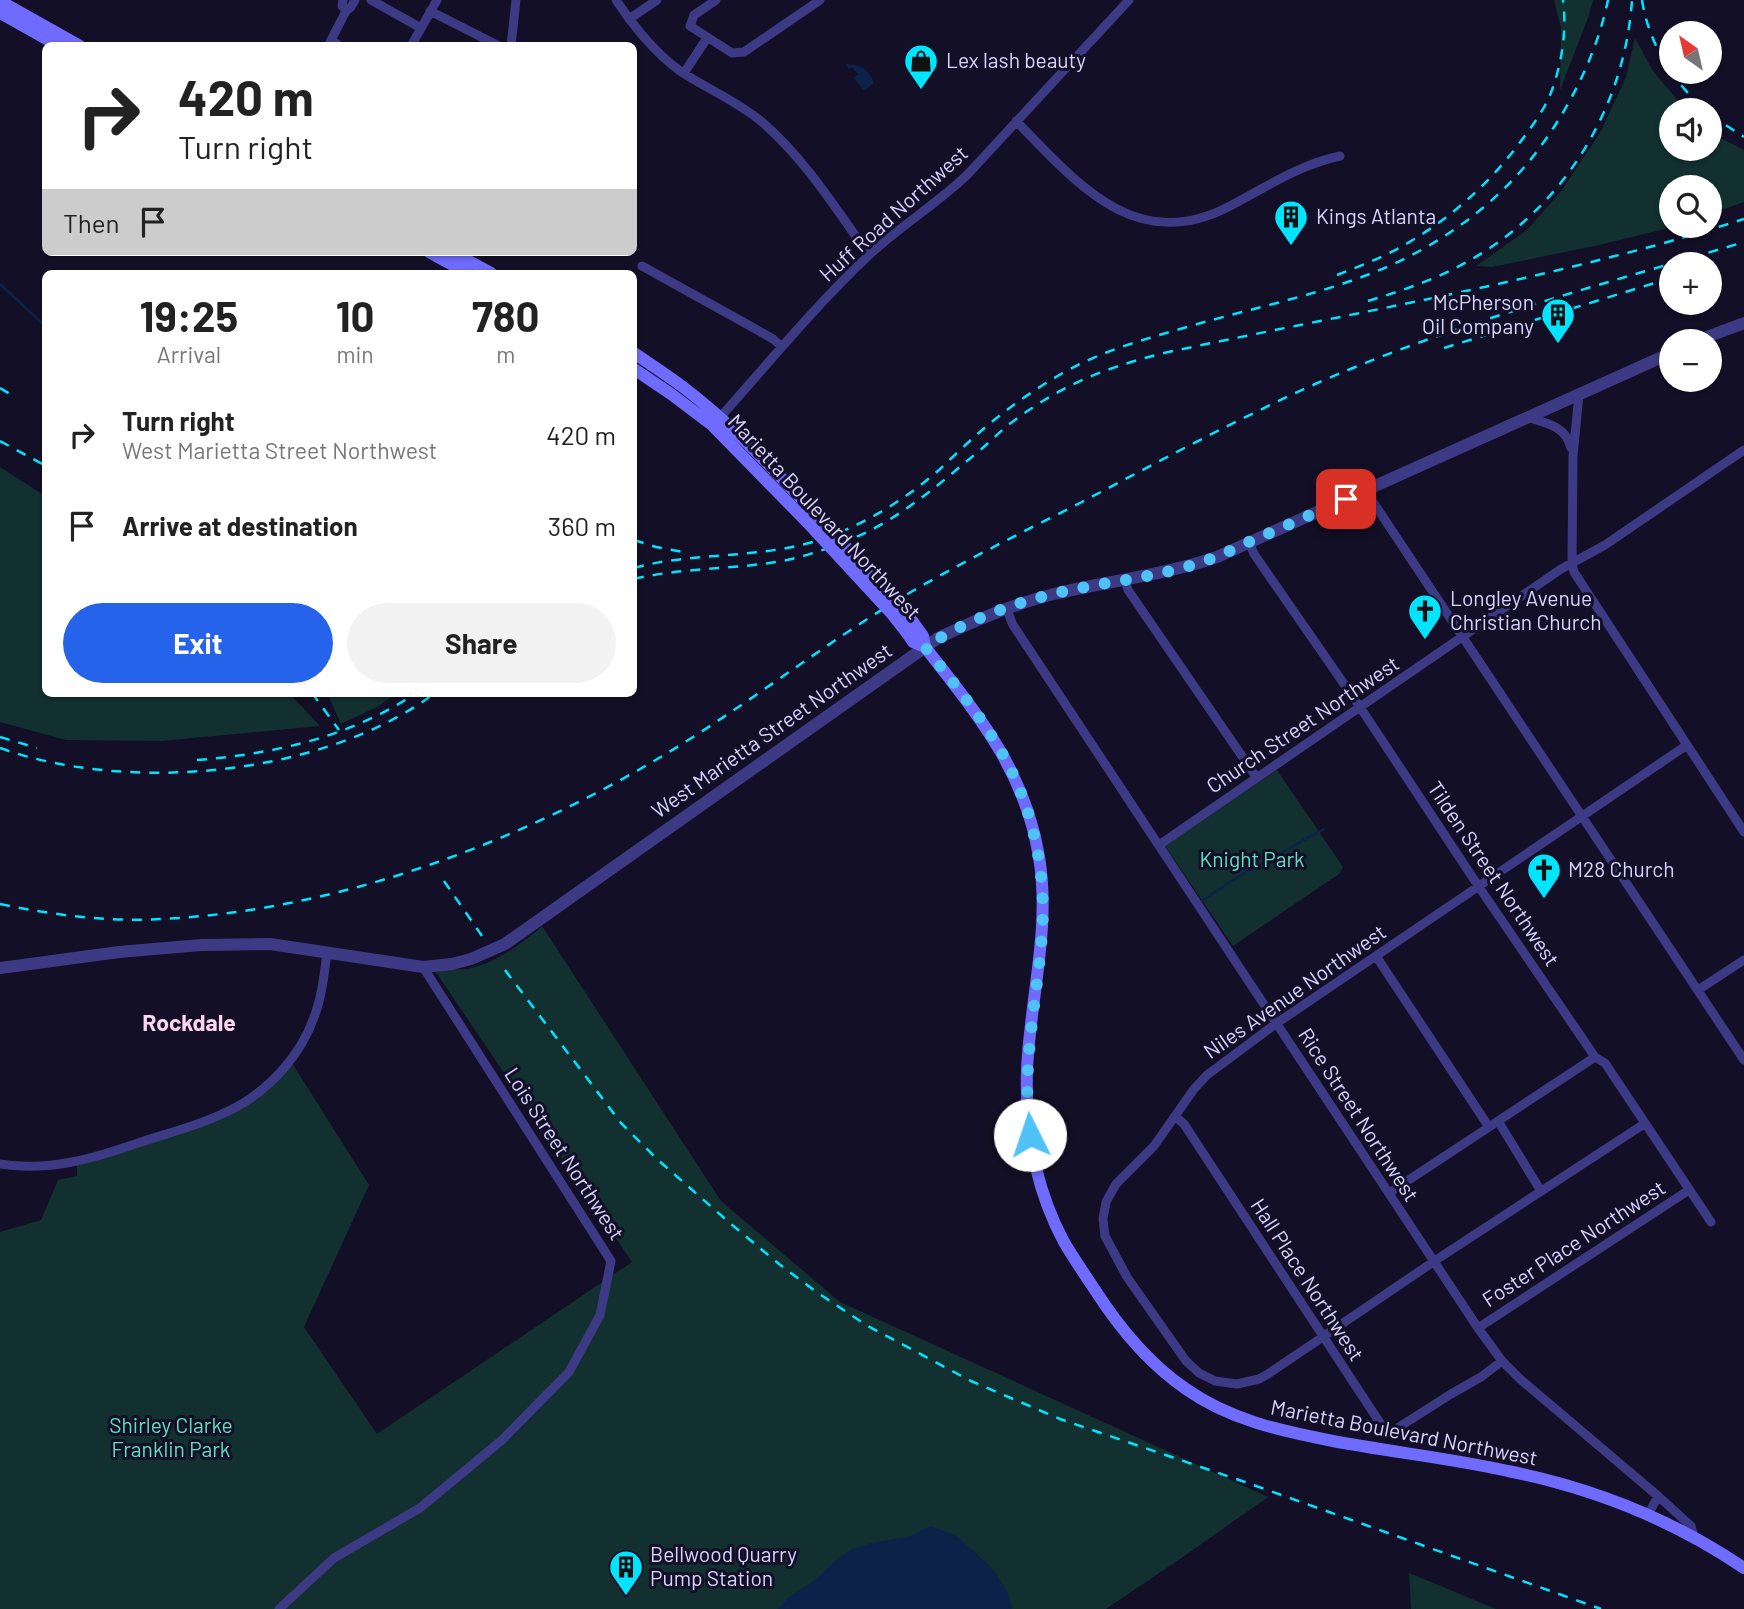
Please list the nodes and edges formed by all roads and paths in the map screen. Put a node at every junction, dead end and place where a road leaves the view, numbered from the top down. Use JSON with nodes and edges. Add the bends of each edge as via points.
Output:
{"nodes":[{"id":1,"x":331,"y":0,"type":"edge"},
{"id":2,"x":355,"y":0,"type":"edge"},
{"id":3,"x":371,"y":0,"type":"edge"},
{"id":4,"x":437,"y":0,"type":"edge"},
{"id":5,"x":516,"y":0,"type":"edge"},
{"id":6,"x":616,"y":0,"type":"edge"},
{"id":7,"x":657,"y":0,"type":"edge"},
{"id":8,"x":716,"y":0,"type":"edge"},
{"id":9,"x":820,"y":0,"type":"edge"},
{"id":10,"x":1129,"y":0,"type":"edge"},
{"id":11,"x":0,"y":1,"type":"edge"},
{"id":12,"x":344,"y":6,"type":"edge"},
{"id":13,"x":430,"y":11,"type":"junction"},
{"id":14,"x":0,"y":13,"type":"edge"},
{"id":15,"x":629,"y":19,"type":"junction"},
{"id":16,"x":421,"y":28,"type":"junction"},
{"id":17,"x":706,"y":38,"type":"junction"},
{"id":18,"x":52,"y":42,"type":"edge"},
{"id":19,"x":73,"y":42,"type":"edge"},
{"id":20,"x":329,"y":42,"type":"edge"},
{"id":21,"x":413,"y":42,"type":"edge"},
{"id":22,"x":491,"y":42,"type":"edge"},
{"id":23,"x":511,"y":42,"type":"edge"},
{"id":24,"x":684,"y":73,"type":"junction"},
{"id":25,"x":1016,"y":121,"type":"junction"},
{"id":26,"x":1340,"y":156,"type":"dead end"},
{"id":27,"x":869,"y":255,"type":"junction"},
{"id":28,"x":437,"y":256,"type":"edge"},
{"id":29,"x":459,"y":256,"type":"edge"},
{"id":30,"x":642,"y":266,"type":"dead end"},
{"id":31,"x":462,"y":270,"type":"edge"},
{"id":32,"x":485,"y":270,"type":"edge"},
{"id":33,"x":1744,"y":323,"type":"edge"},
{"id":34,"x":1722,"y":331,"type":"edge"},
{"id":35,"x":782,"y":347,"type":"junction"},
{"id":36,"x":637,"y":355,"type":"edge"},
{"id":37,"x":1659,"y":358,"type":"edge"},
{"id":38,"x":637,"y":371,"type":"edge"},
{"id":39,"x":1579,"y":394,"type":"junction"},
{"id":40,"x":1527,"y":417,"type":"junction"},
{"id":41,"x":715,"y":422,"type":"junction"},
{"id":42,"x":1744,"y":450,"type":"edge"},
{"id":43,"x":1573,"y":456,"type":"junction"},
{"id":44,"x":1365,"y":490,"type":"junction"},
{"id":45,"x":1249,"y":542,"type":"junction"},
{"id":46,"x":1572,"y":564,"type":"junction"},
{"id":47,"x":1125,"y":580,"type":"junction"},
{"id":48,"x":1006,"y":608,"type":"junction"},
{"id":49,"x":1463,"y":636,"type":"junction"},
{"id":50,"x":925,"y":647,"type":"junction"},
{"id":51,"x":1360,"y":707,"type":"junction"},
{"id":52,"x":1687,"y":745,"type":"junction"},
{"id":53,"x":1257,"y":778,"type":"junction"},
{"id":54,"x":1583,"y":816,"type":"junction"},
{"id":55,"x":1744,"y":832,"type":"edge"},
{"id":56,"x":1159,"y":845,"type":"junction"},
{"id":57,"x":1479,"y":887,"type":"junction"},
{"id":58,"x":327,"y":952,"type":"junction"},
{"id":59,"x":1376,"y":956,"type":"junction"},
{"id":60,"x":1744,"y":960,"type":"edge"},
{"id":61,"x":424,"y":967,"type":"junction"},
{"id":62,"x":0,"y":968,"type":"edge"},
{"id":63,"x":1698,"y":990,"type":"junction"},
{"id":64,"x":1277,"y":1023,"type":"junction"},
{"id":65,"x":1595,"y":1057,"type":"junction"},
{"id":66,"x":1744,"y":1060,"type":"edge"},
{"id":67,"x":1175,"y":1117,"type":"junction"},
{"id":68,"x":1498,"y":1121,"type":"junction"},
{"id":69,"x":1644,"y":1124,"type":"junction"},
{"id":70,"x":1489,"y":1127,"type":"junction"},
{"id":71,"x":0,"y":1164,"type":"edge"},
{"id":72,"x":1689,"y":1190,"type":"junction"},
{"id":73,"x":1541,"y":1191,"type":"junction"},
{"id":74,"x":1389,"y":1193,"type":"junction"},
{"id":75,"x":1711,"y":1222,"type":"dead end"},
{"id":76,"x":1434,"y":1261,"type":"junction"},
{"id":77,"x":1478,"y":1328,"type":"junction"},
{"id":78,"x":1323,"y":1337,"type":"junction"},
{"id":79,"x":1502,"y":1362,"type":"junction"},
{"id":80,"x":1658,"y":1496,"type":"junction"},
{"id":81,"x":1648,"y":1515,"type":"junction"},
{"id":82,"x":1694,"y":1537,"type":"junction"},
{"id":83,"x":1744,"y":1568,"type":"edge"},
{"id":84,"x":279,"y":1609,"type":"edge"}],
"edges":[{"from":1,"to":12,"type":"street"},
{"from":2,"to":12,"type":"street","via":[[351,7]]},
{"from":3,"to":16,"type":"street"},
{"from":4,"to":13,"type":"street"},
{"from":5,"to":23,"type":"street"},
{"from":6,"to":15,"type":"street"},
{"from":7,"to":15,"type":"street"},
{"from":8,"to":17,"type":"street","via":[[694,15],[690,26]]},
{"from":9,"to":17,"type":"street","via":[[744,52],[732,53]]},
{"from":10,"to":25,"type":"street","name":"Huff Road Northwest"},
{"from":11,"to":19,"type":"main road"},
{"from":12,"to":20,"type":"street"},
{"from":13,"to":16,"type":"street"},
{"from":13,"to":22,"type":"street"},
{"from":14,"to":18,"type":"main road"},
{"from":15,"to":24,"type":"street"},
{"from":16,"to":21,"type":"street"},
{"from":17,"to":24,"type":"street"},
{"from":24,"to":27,"type":"street","via":[[739,105],[776,134]]},
{"from":25,"to":26,"type":"street","via":[[1099,200],[1127,214],[1161,222],[1210,215],[1303,167]]},
{"from":25,"to":27,"type":"street","name":"Huff Road Northwest","via":[[957,185]]},
{"from":27,"to":35,"type":"street","name":"Huff Road Northwest"},
{"from":28,"to":31,"type":"main road"},
{"from":29,"to":32,"type":"main road"},
{"from":30,"to":35,"type":"street"},
{"from":33,"to":34,"type":"street"},
{"from":35,"to":41,"type":"street","name":"Huff Road Northwest"},
{"from":36,"to":41,"type":"main road","via":[[684,388]]},
{"from":37,"to":39,"type":"street","name":"West Marietta Street Northwest"},
{"from":38,"to":41,"type":"main road","name":"Marietta Boulevard Northwest"},
{"from":39,"to":40,"type":"street","name":"West Marietta Street Northwest"},
{"from":39,"to":43,"type":"street"},
{"from":40,"to":43,"type":"street","via":[[1563,432]]},
{"from":40,"to":44,"type":"street","name":"West Marietta Street Northwest"},
{"from":41,"to":50,"type":"main road","name":"Marietta Boulevard Northwest","bridge":true,"via":[[756,452],[811,518],[905,611],[914,642]]},
{"from":42,"to":46,"type":"street","name":"Church Street Northwest"},
{"from":43,"to":46,"type":"street"},
{"from":44,"to":45,"type":"street","name":"West Marietta Street Northwest"},
{"from":44,"to":49,"type":"street"},
{"from":45,"to":47,"type":"street","name":"West Marietta Street Northwest","via":[[1191,566]]},
{"from":45,"to":51,"type":"street","name":"Tilden Street Northwest"},
{"from":46,"to":49,"type":"street","name":"Church Street Northwest"},
{"from":46,"to":52,"type":"street","via":[[1582,587]]},
{"from":47,"to":48,"type":"street","name":"West Marietta Street Northwest"},
{"from":47,"to":53,"type":"street"},
{"from":48,"to":50,"type":"street","name":"West Marietta Street Northwest"},
{"from":48,"to":56,"type":"street","name":"Rice Street Northwest"},
{"from":49,"to":51,"type":"street","name":"Church Street Northwest"},
{"from":49,"to":54,"type":"street"},
{"from":50,"to":61,"type":"street","name":"West Marietta Street Northwest","via":[[505,944],[471,959]]},
{"from":50,"to":81,"type":"main road","name":"Marietta Boulevard Northwest","via":[[1003,753],[1029,812],[1040,859],[1043,907],[1027,1069],[1032,1151],[1047,1204],[1065,1243],[1128,1337],[1188,1391],[1261,1426],[1520,1473],[1591,1492]]},
{"from":51,"to":53,"type":"street","name":"Church Street Northwest"},
{"from":51,"to":57,"type":"street","name":"Tilden Street Northwest"},
{"from":52,"to":54,"type":"street","name":"Niles Avenue Northwest"},
{"from":52,"to":55,"type":"street"},
{"from":53,"to":56,"type":"street","name":"Church Street Northwest"},
{"from":54,"to":57,"type":"street","name":"Niles Avenue Northwest"},
{"from":54,"to":63,"type":"street"},
{"from":56,"to":64,"type":"street","name":"Rice Street Northwest"},
{"from":57,"to":59,"type":"street","name":"Niles Avenue Northwest"},
{"from":57,"to":65,"type":"street","name":"Tilden Street Northwest"},
{"from":58,"to":61,"type":"street","name":"West Marietta Street Northwest"},
{"from":58,"to":62,"type":"street","name":"West Marietta Street Northwest","via":[[270,944],[201,945]]},
{"from":58,"to":71,"type":"street","via":[[310,1029],[283,1070],[245,1102],[222,1115],[96,1157],[46,1166]]},
{"from":59,"to":64,"type":"street","name":"Niles Avenue Northwest"},
{"from":59,"to":70,"type":"street"},
{"from":60,"to":63,"type":"street"},
{"from":61,"to":84,"type":"street","name":"Lois Street Northwest","via":[[611,1261],[600,1315],[569,1372],[502,1440],[420,1508],[334,1558]]},
{"from":63,"to":66,"type":"street"},
{"from":64,"to":67,"type":"street","name":"Niles Avenue Northwest","via":[[1207,1075]]},
{"from":64,"to":74,"type":"street","name":"Rice Street Northwest"},
{"from":65,"to":68,"type":"street"},
{"from":65,"to":69,"type":"street","name":"Tilden Street Northwest","via":[[1605,1063]]},
{"from":67,"to":78,"type":"street","name":"Hall Place Northwest","via":[[1184,1124]]},
{"from":67,"to":78,"type":"street","name":"Niles Avenue Northwest","via":[[1116,1184],[1106,1202],[1105,1236],[1127,1277],[1186,1361],[1215,1381],[1237,1384],[1259,1379]]},
{"from":68,"to":70,"type":"street"},
{"from":68,"to":73,"type":"street"},
{"from":69,"to":72,"type":"street","name":"Tilden Street Northwest"},
{"from":69,"to":73,"type":"street","name":"Niles Avenue Northwest"},
{"from":70,"to":74,"type":"street"},
{"from":72,"to":75,"type":"street","name":"Tilden Street Northwest"},
{"from":72,"to":77,"type":"street","name":"Foster Place Northwest"},
{"from":73,"to":76,"type":"street","name":"Niles Avenue Northwest"},
{"from":74,"to":76,"type":"street","name":"Rice Street Northwest"},
{"from":76,"to":77,"type":"street","name":"Rice Street Northwest"},
{"from":76,"to":78,"type":"street","name":"Niles Avenue Northwest"},
{"from":77,"to":79,"type":"street","name":"Rice Street Northwest"},
{"from":78,"to":79,"type":"street","name":"Hall Place Northwest","via":[[1389,1430]]},
{"from":79,"to":80,"type":"street","name":"Rice Street Northwest"},
{"from":80,"to":81,"type":"street"},
{"from":80,"to":82,"type":"street","name":"Rice Street Northwest","via":[[1691,1526]]},
{"from":81,"to":82,"type":"main road","name":"Marietta Boulevard Northwest"},
{"from":82,"to":83,"type":"main road","name":"Marietta Boulevard Northwest"}]}
